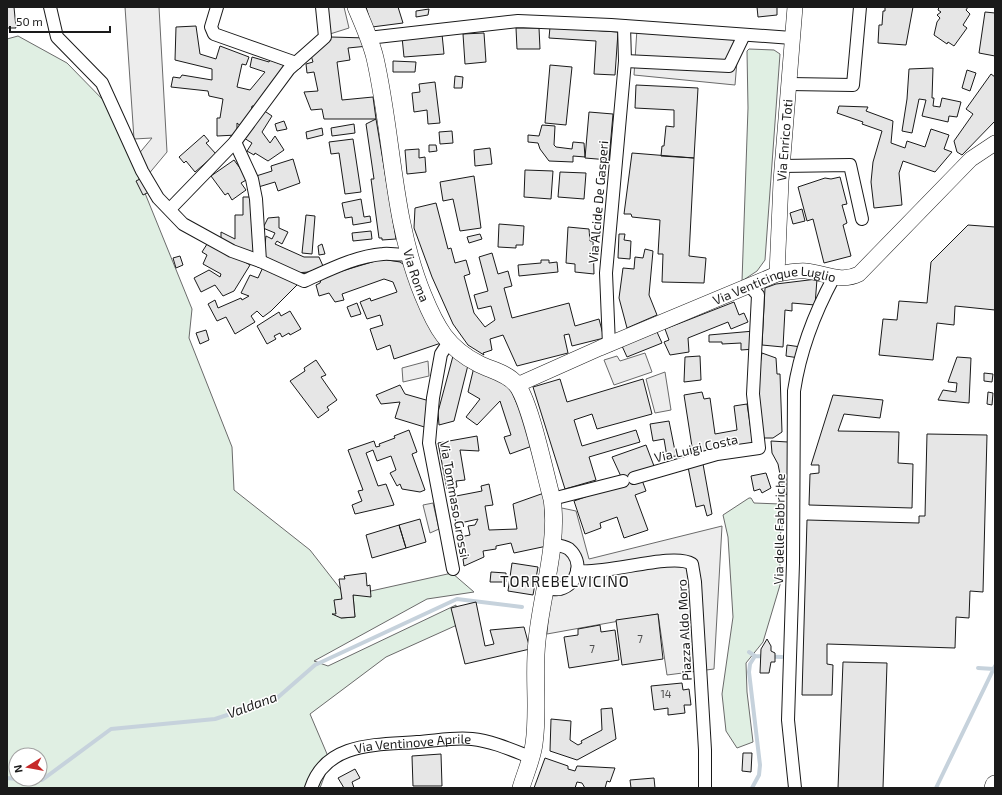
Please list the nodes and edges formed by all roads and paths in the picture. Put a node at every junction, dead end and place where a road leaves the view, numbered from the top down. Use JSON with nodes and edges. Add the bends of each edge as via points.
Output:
{"nodes":[{"id":1,"x":50,"y":7,"type":"edge"},
{"id":2,"x":217,"y":7,"type":"edge"},
{"id":3,"x":322,"y":7,"type":"edge"},
{"id":4,"x":356,"y":7,"type":"edge"},
{"id":5,"x":795,"y":7,"type":"edge"},
{"id":6,"x":860,"y":7,"type":"edge"},
{"id":7,"x":624,"y":26,"type":"junction"},
{"id":8,"x":744,"y":35,"type":"junction"},
{"id":9,"x":368,"y":38,"type":"junction"},
{"id":10,"x":792,"y":38,"type":"junction"},
{"id":11,"x":625,"y":61,"type":"junction"},
{"id":12,"x":292,"y":66,"type":"junction"},
{"id":13,"x":790,"y":84,"type":"junction"},
{"id":14,"x":235,"y":142,"type":"junction"},
{"id":15,"x":995,"y":143,"type":"edge"},
{"id":16,"x":782,"y":166,"type":"junction"},
{"id":17,"x":170,"y":209,"type":"junction"},
{"id":18,"x":862,"y":219,"type":"dead end"},
{"id":19,"x":408,"y":254,"type":"junction"},
{"id":20,"x":260,"y":261,"type":"junction"},
{"id":21,"x":777,"y":274,"type":"junction"},
{"id":22,"x":834,"y":277,"type":"junction"},
{"id":23,"x":749,"y":286,"type":"junction"},
{"id":24,"x":449,"y":342,"type":"junction"},
{"id":25,"x":609,"y":345,"type":"junction"},
{"id":26,"x":518,"y":385,"type":"junction"},
{"id":27,"x":552,"y":499,"type":"junction"},
{"id":28,"x":551,"y":544,"type":"junction"},
{"id":29,"x":453,"y":569,"type":"dead end"},
{"id":30,"x":577,"y":571,"type":"junction"},
{"id":31,"x":544,"y":588,"type":"junction"},
{"id":32,"x":530,"y":757,"type":"junction"},
{"id":33,"x":995,"y":785,"type":"edge"},
{"id":34,"x":310,"y":788,"type":"edge"},
{"id":35,"x":521,"y":788,"type":"edge"},
{"id":36,"x":705,"y":788,"type":"edge"},
{"id":37,"x":795,"y":788,"type":"edge"},
{"id":38,"x":994,"y":788,"type":"edge"}],
"edges":[{"from":1,"to":17,"type":"street","via":[[57,37],[102,83],[142,170],[158,198]]},
{"from":2,"to":12,"type":"street","via":[[211,27],[214,34]]},
{"from":3,"to":12,"type":"street","via":[[325,37]]},
{"from":4,"to":9,"type":"main road","name":"Via Roma"},
{"from":5,"to":10,"type":"street","name":"Via Enrico Toti"},
{"from":6,"to":13,"type":"street","via":[[853,85]]},
{"from":7,"to":8,"type":"street"},
{"from":7,"to":9,"type":"street","via":[[518,22]]},
{"from":7,"to":11,"type":"street","name":"Via Alcide De Gasperi"},
{"from":8,"to":10,"type":"street"},
{"from":8,"to":11,"type":"street","via":[[729,66]]},
{"from":9,"to":19,"type":"main road","name":"Via Roma","via":[[375,58],[386,117],[403,236]]},
{"from":10,"to":13,"type":"street","name":"Via Enrico Toti"},
{"from":11,"to":25,"type":"street","name":"Via Alcide De Gasperi","via":[[606,273]]},
{"from":12,"to":14,"type":"street"},
{"from":13,"to":16,"type":"street","name":"Via Enrico Toti"},
{"from":14,"to":17,"type":"street"},
{"from":14,"to":20,"type":"street","via":[[252,179],[256,199]]},
{"from":15,"to":22,"type":"street","name":"Via Venticinque Luglio","via":[[971,159],[859,274],[846,278]]},
{"from":16,"to":18,"type":"street","via":[[850,165]]},
{"from":16,"to":21,"type":"street","name":"Via Enrico Toti"},
{"from":17,"to":20,"type":"street","via":[[183,224],[232,251]]},
{"from":19,"to":20,"type":"street","via":[[384,254],[345,263],[304,281]]},
{"from":19,"to":24,"type":"main road","name":"Via Roma","via":[[436,326]]},
{"from":21,"to":22,"type":"street","name":"Via Venticinque Luglio","via":[[805,271]]},
{"from":21,"to":23,"type":"street","name":"Via Venticinque Luglio"},
{"from":22,"to":37,"type":"street","name":"Via delle Fabbriche","via":[[822,300],[798,365],[794,390],[793,563],[788,720]]},
{"from":23,"to":25,"type":"street","name":"Via Venticinque Luglio"},
{"from":23,"to":27,"type":"street","name":"Via Luigi Costa","via":[[758,295],[753,394],[759,448],[717,454]]},
{"from":24,"to":26,"type":"main road","name":"Via Roma","via":[[463,354],[510,377]]},
{"from":24,"to":29,"type":"street","name":"Via Tommaso Grossi","via":[[441,354],[433,398],[429,443]]},
{"from":25,"to":26,"type":"street","name":"Via Venticinque Luglio"},
{"from":26,"to":27,"type":"main road","via":[[527,406]]},
{"from":27,"to":28,"type":"main road","via":[[554,522]]},
{"from":28,"to":30,"type":"street","via":[[569,549],[576,558]]},
{"from":28,"to":31,"type":"main road"},
{"from":30,"to":31,"type":"street","via":[[568,586],[559,590]]},
{"from":30,"to":36,"type":"street","name":"Piazza Aldo Moro","via":[[597,572],[678,559],[692,564]]},
{"from":31,"to":32,"type":"main road","via":[[537,641],[536,728]]},
{"from":32,"to":34,"type":"street","name":"Via Ventinove Aprile","via":[[471,739],[364,746],[328,762],[316,773]]},
{"from":32,"to":35,"type":"main road"},
{"from":33,"to":38,"type":"main road"}]}
